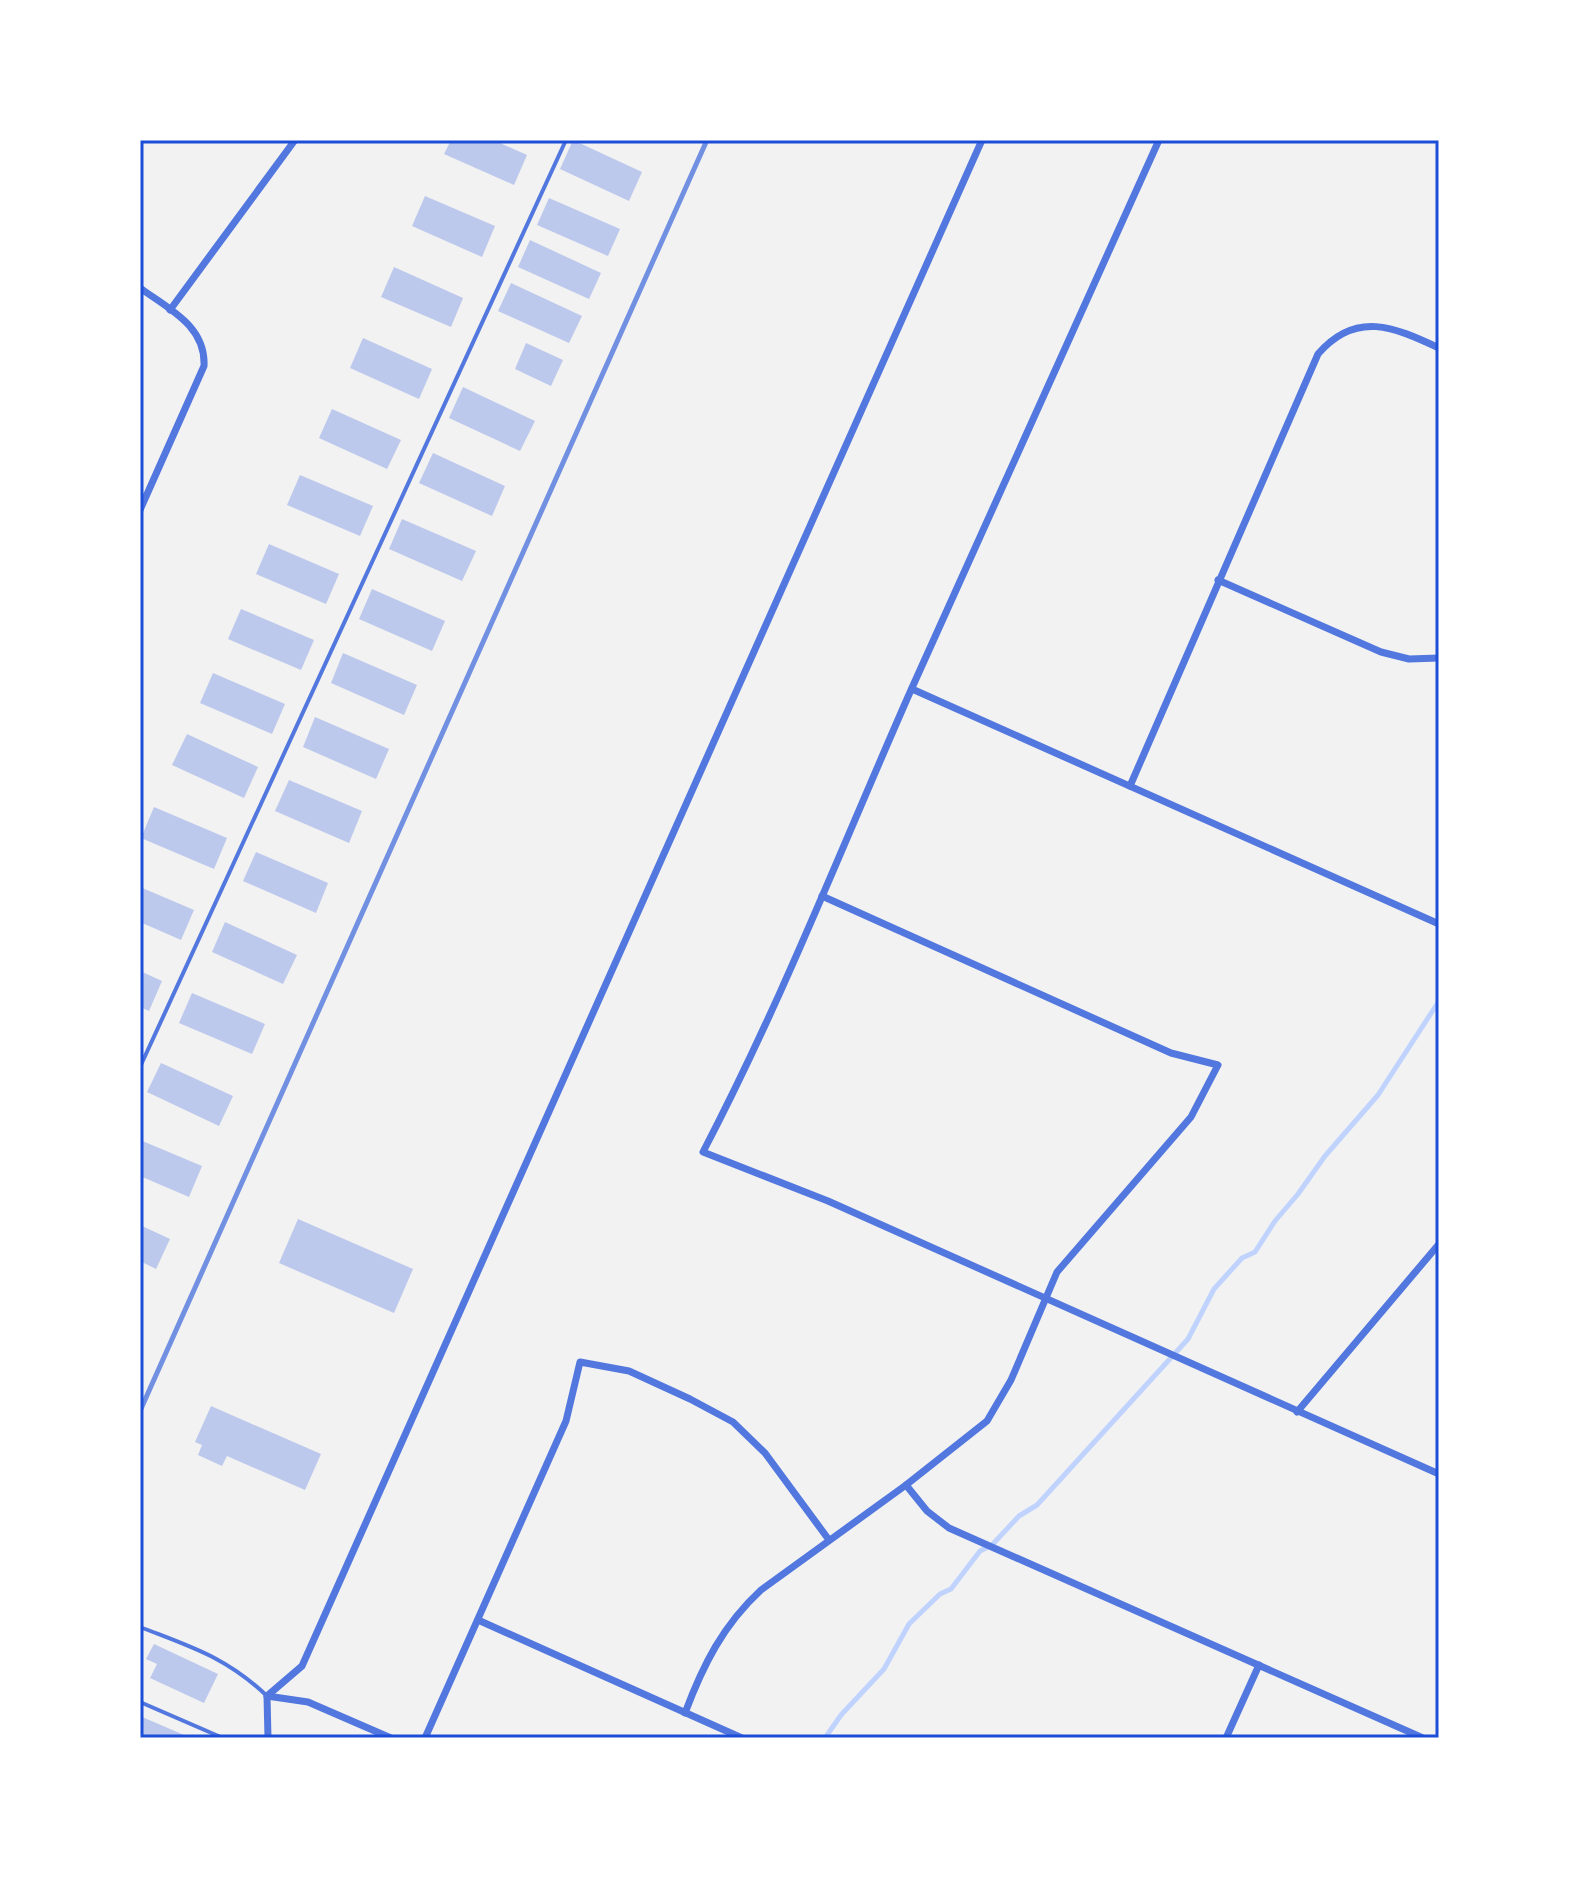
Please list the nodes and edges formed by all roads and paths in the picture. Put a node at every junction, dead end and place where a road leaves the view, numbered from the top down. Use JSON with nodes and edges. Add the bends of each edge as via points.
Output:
{"nodes":[{"id":1,"x":295,"y":140,"type":"edge"},
{"id":2,"x":566,"y":140,"type":"edge"},
{"id":3,"x":982,"y":140,"type":"edge"},
{"id":4,"x":1159,"y":140,"type":"edge"},
{"id":5,"x":140,"y":288,"type":"edge"},
{"id":6,"x":170,"y":310,"type":"junction"},
{"id":7,"x":1439,"y":348,"type":"edge"},
{"id":8,"x":140,"y":510,"type":"edge"},
{"id":9,"x":1218,"y":580,"type":"junction"},
{"id":10,"x":1439,"y":658,"type":"edge"},
{"id":11,"x":912,"y":689,"type":"junction"},
{"id":12,"x":1130,"y":786,"type":"junction"},
{"id":13,"x":822,"y":896,"type":"junction"},
{"id":14,"x":1439,"y":924,"type":"edge"},
{"id":15,"x":140,"y":1067,"type":"edge"},
{"id":16,"x":1439,"y":1244,"type":"edge"},
{"id":17,"x":1044,"y":1300,"type":"junction"},
{"id":18,"x":1297,"y":1412,"type":"junction"},
{"id":19,"x":1439,"y":1474,"type":"edge"},
{"id":20,"x":906,"y":1485,"type":"junction"},
{"id":21,"x":829,"y":1540,"type":"junction"},
{"id":22,"x":478,"y":1620,"type":"junction"},
{"id":23,"x":140,"y":1627,"type":"edge"},
{"id":24,"x":1259,"y":1665,"type":"junction"},
{"id":25,"x":267,"y":1696,"type":"junction"},
{"id":26,"x":140,"y":1702,"type":"edge"},
{"id":27,"x":685,"y":1713,"type":"junction"},
{"id":28,"x":223,"y":1738,"type":"edge"},
{"id":29,"x":268,"y":1738,"type":"edge"},
{"id":30,"x":391,"y":1738,"type":"edge"},
{"id":31,"x":425,"y":1738,"type":"edge"},
{"id":32,"x":742,"y":1738,"type":"edge"},
{"id":33,"x":1226,"y":1738,"type":"edge"},
{"id":34,"x":1423,"y":1738,"type":"edge"}],
"edges":[{"from":1,"to":6,"type":"street"},
{"from":2,"to":15,"type":"lane"},
{"from":3,"to":25,"type":"street","via":[[302,1666]]},
{"from":4,"to":11,"type":"street"},
{"from":5,"to":6,"type":"street"},
{"from":6,"to":8,"type":"street","via":[[196,333],[205,353],[204,366]]},
{"from":7,"to":9,"type":"street","via":[[1402,331],[1375,326],[1347,331],[1325,346]]},
{"from":9,"to":10,"type":"street","via":[[1381,652],[1409,659]]},
{"from":9,"to":12,"type":"street"},
{"from":11,"to":12,"type":"street"},
{"from":11,"to":13,"type":"street"},
{"from":12,"to":14,"type":"street"},
{"from":13,"to":17,"type":"street","via":[[703,1152],[828,1201]]},
{"from":13,"to":17,"type":"street","via":[[1171,1053],[1218,1065],[1191,1117],[1057,1272]]},
{"from":16,"to":18,"type":"street"},
{"from":17,"to":18,"type":"street"},
{"from":17,"to":20,"type":"street","via":[[1011,1380],[987,1421]]},
{"from":18,"to":19,"type":"street"},
{"from":20,"to":21,"type":"street"},
{"from":20,"to":24,"type":"street","via":[[938,1521]]},
{"from":21,"to":22,"type":"street","via":[[765,1453],[733,1422],[629,1371],[580,1362],[566,1421]]},
{"from":21,"to":27,"type":"street","via":[[741,1608],[706,1660]]},
{"from":22,"to":27,"type":"street"},
{"from":22,"to":31,"type":"street"},
{"from":23,"to":25,"type":"lane","via":[[222,1660]]},
{"from":24,"to":33,"type":"street"},
{"from":24,"to":34,"type":"street"},
{"from":25,"to":29,"type":"street"},
{"from":25,"to":30,"type":"street","via":[[308,1702]]},
{"from":26,"to":28,"type":"lane"},
{"from":27,"to":32,"type":"street"}]}
